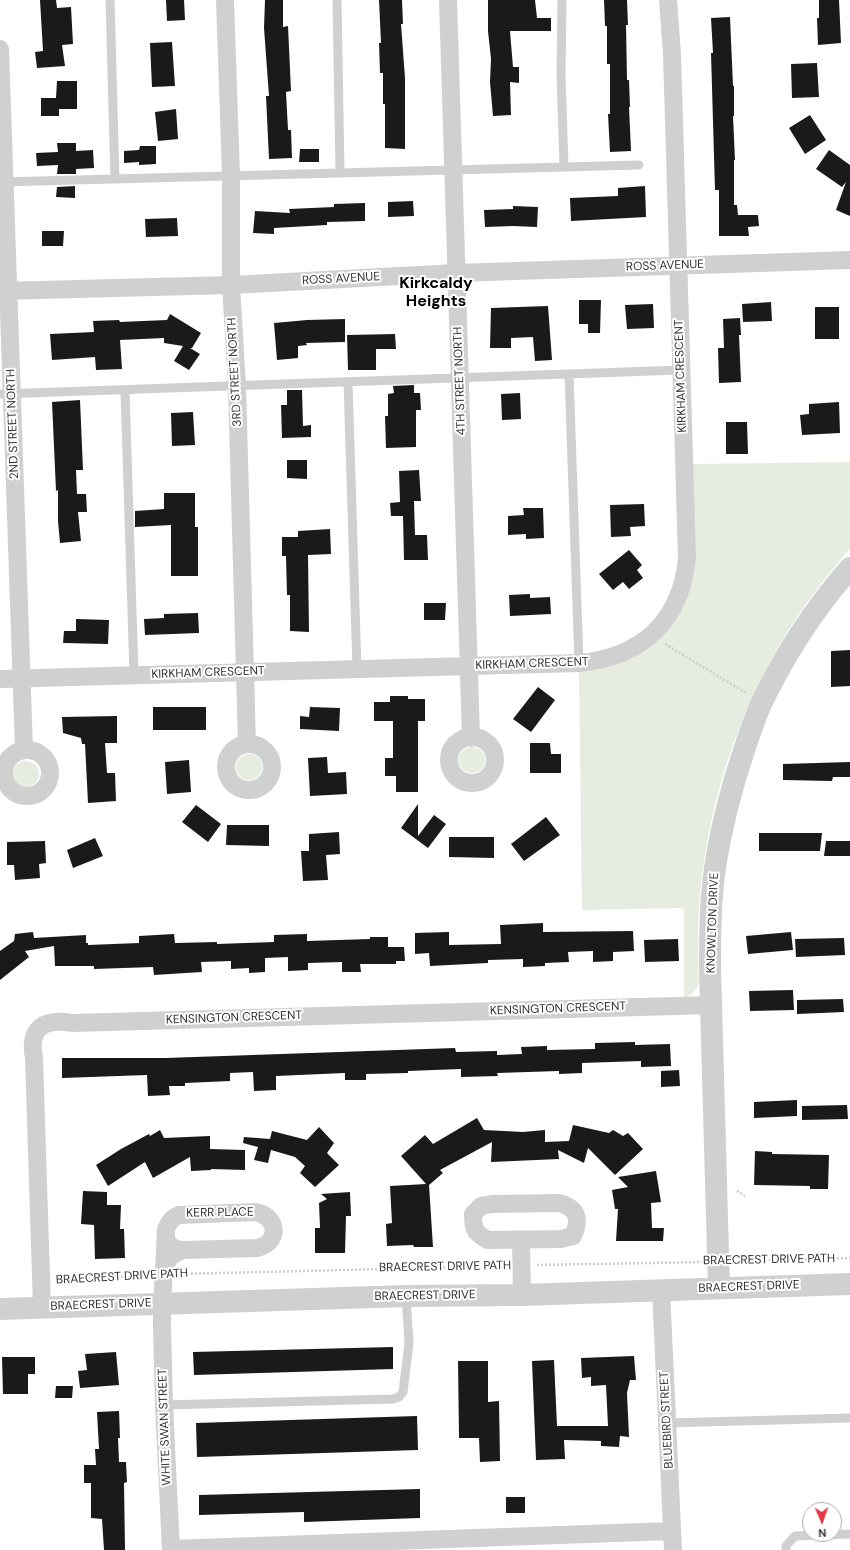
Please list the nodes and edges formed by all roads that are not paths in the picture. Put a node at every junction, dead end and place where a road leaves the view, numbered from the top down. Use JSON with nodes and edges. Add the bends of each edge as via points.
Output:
{"nodes":[{"id":1,"x":110,"y":0,"type":"edge"},
{"id":2,"x":225,"y":0,"type":"edge"},
{"id":3,"x":337,"y":0,"type":"edge"},
{"id":4,"x":448,"y":0,"type":"edge"},
{"id":5,"x":562,"y":0,"type":"edge"},
{"id":6,"x":668,"y":0,"type":"edge"},
{"id":7,"x":0,"y":50,"type":"edge"},
{"id":8,"x":639,"y":166,"type":"dead end"},
{"id":9,"x":564,"y":167,"type":"junction"},
{"id":10,"x":454,"y":169,"type":"junction"},
{"id":11,"x":340,"y":172,"type":"junction"},
{"id":12,"x":231,"y":175,"type":"junction"},
{"id":13,"x":116,"y":179,"type":"junction"},
{"id":14,"x":3,"y":182,"type":"edge"},
{"id":15,"x":850,"y":260,"type":"edge"},
{"id":16,"x":678,"y":266,"type":"junction"},
{"id":17,"x":456,"y":273,"type":"junction"},
{"id":18,"x":231,"y":285,"type":"junction"},
{"id":19,"x":4,"y":291,"type":"edge"},
{"id":20,"x":681,"y":370,"type":"junction"},
{"id":21,"x":569,"y":374,"type":"junction"},
{"id":22,"x":460,"y":378,"type":"junction"},
{"id":23,"x":348,"y":382,"type":"junction"},
{"id":24,"x":237,"y":386,"type":"junction"},
{"id":25,"x":125,"y":390,"type":"junction"},
{"id":26,"x":6,"y":394,"type":"edge"},
{"id":27,"x":850,"y":568,"type":"edge"},
{"id":28,"x":579,"y":663,"type":"junction"},
{"id":29,"x":468,"y":666,"type":"junction"},
{"id":30,"x":357,"y":669,"type":"junction"},
{"id":31,"x":245,"y":672,"type":"junction"},
{"id":32,"x":134,"y":675,"type":"junction"},
{"id":33,"x":22,"y":678,"type":"junction"},
{"id":34,"x":0,"y":679,"type":"edge"},
{"id":35,"x":471,"y":738,"type":"dead end"},
{"id":36,"x":247,"y":744,"type":"dead end"},
{"id":37,"x":24,"y":750,"type":"dead end"},
{"id":38,"x":711,"y":1005,"type":"junction"},
{"id":39,"x":166,"y":1233,"type":"junction"},
{"id":40,"x":521,"y":1241,"type":"junction"},
{"id":41,"x":186,"y":1250,"type":"junction"},
{"id":42,"x":164,"y":1271,"type":"junction"},
{"id":43,"x":850,"y":1284,"type":"edge"},
{"id":44,"x":719,"y":1288,"type":"junction"},
{"id":45,"x":661,"y":1290,"type":"junction"},
{"id":46,"x":522,"y":1295,"type":"junction"},
{"id":47,"x":406,"y":1296,"type":"junction"},
{"id":48,"x":162,"y":1304,"type":"junction"},
{"id":49,"x":42,"y":1307,"type":"junction"},
{"id":50,"x":0,"y":1308,"type":"edge"},
{"id":51,"x":164,"y":1405,"type":"junction"},
{"id":52,"x":850,"y":1418,"type":"edge"},
{"id":53,"x":667,"y":1423,"type":"junction"},
{"id":54,"x":672,"y":1531,"type":"junction"},
{"id":55,"x":850,"y":1534,"type":"edge"},
{"id":56,"x":171,"y":1549,"type":"edge"},
{"id":57,"x":673,"y":1550,"type":"edge"},
{"id":58,"x":786,"y":1550,"type":"edge"}],
"edges":[{"from":1,"to":13,"type":"lane"},
{"from":2,"to":12,"type":"street","name":"3RD STREET NORTH"},
{"from":3,"to":11,"type":"lane"},
{"from":4,"to":10,"type":"street","name":"4TH STREET NORTH"},
{"from":5,"to":9,"type":"lane"},
{"from":6,"to":16,"type":"street","name":"KIRKHAM CRESCENT"},
{"from":7,"to":14,"type":"street","name":"2ND STREET NORTH"},
{"from":8,"to":9,"type":"lane"},
{"from":9,"to":10,"type":"lane"},
{"from":10,"to":11,"type":"lane"},
{"from":10,"to":17,"type":"street","name":"4TH STREET NORTH"},
{"from":11,"to":12,"type":"lane"},
{"from":12,"to":13,"type":"lane"},
{"from":12,"to":18,"type":"street","name":"3RD STREET NORTH"},
{"from":13,"to":14,"type":"lane"},
{"from":14,"to":19,"type":"street","name":"2ND STREET NORTH"},
{"from":15,"to":16,"type":"street","name":"ROSS AVENUE"},
{"from":16,"to":17,"type":"street","name":"ROSS AVENUE"},
{"from":16,"to":20,"type":"street","name":"KIRKHAM CRESCENT"},
{"from":17,"to":18,"type":"street","name":"ROSS AVENUE"},
{"from":17,"to":22,"type":"street","name":"4TH STREET NORTH"},
{"from":18,"to":19,"type":"street","name":"ROSS AVENUE"},
{"from":18,"to":24,"type":"street","name":"3RD STREET NORTH"},
{"from":19,"to":26,"type":"street","name":"2ND STREET NORTH"},
{"from":20,"to":21,"type":"lane"},
{"from":20,"to":28,"type":"street","name":"KIRKHAM CRESCENT","via":[[687,558],[680,595],[668,617],[634,648],[598,661]]},
{"from":21,"to":22,"type":"lane"},
{"from":21,"to":28,"type":"lane"},
{"from":22,"to":23,"type":"lane"},
{"from":22,"to":29,"type":"street","name":"4TH STREET NORTH"},
{"from":23,"to":24,"type":"lane"},
{"from":23,"to":30,"type":"lane"},
{"from":24,"to":25,"type":"lane"},
{"from":24,"to":31,"type":"street","name":"3RD STREET NORTH"},
{"from":25,"to":26,"type":"lane"},
{"from":25,"to":32,"type":"lane"},
{"from":26,"to":33,"type":"street","name":"2ND STREET NORTH"},
{"from":27,"to":38,"type":"street","name":"KNOWLTON DRIVE","via":[[815,611],[779,668],[745,746],[728,802],[715,863],[710,924]]},
{"from":28,"to":29,"type":"street","name":"KIRKHAM CRESCENT"},
{"from":29,"to":30,"type":"street","name":"KIRKHAM CRESCENT"},
{"from":29,"to":35,"type":"street","name":"4TH STREET NORTH"},
{"from":30,"to":31,"type":"street","name":"KIRKHAM CRESCENT"},
{"from":31,"to":32,"type":"street","name":"KIRKHAM CRESCENT"},
{"from":31,"to":36,"type":"street","name":"3RD STREET NORTH"},
{"from":32,"to":33,"type":"street","name":"KIRKHAM CRESCENT"},
{"from":33,"to":34,"type":"street","name":"KIRKHAM CRESCENT"},
{"from":33,"to":37,"type":"street","name":"2ND STREET NORTH"},
{"from":38,"to":44,"type":"street","name":"KNOWLTON DRIVE"},
{"from":38,"to":49,"type":"street","name":"KENSINGTON CRESCENT","via":[[47,1023],[38,1030],[33,1039],[32,1049]]},
{"from":39,"to":41,"type":"street","name":"KERR PLACE","via":[[170,1244],[180,1250]]},
{"from":39,"to":41,"type":"street","name":"KERR PLACE","via":[[169,1221],[173,1217],[186,1214],[255,1212],[267,1216],[273,1224],[272,1237],[261,1247]]},
{"from":39,"to":42,"type":"street","name":"KERR PLACE"},
{"from":40,"to":40,"type":"street","via":[[573,1236],[577,1226],[576,1215],[569,1206],[558,1202],[492,1204],[481,1206],[473,1214],[473,1225],[478,1234],[488,1240]]},
{"from":40,"to":46,"type":"street"},
{"from":41,"to":42,"type":"street","name":"KERR PLACE","via":[[170,1257]]},
{"from":42,"to":48,"type":"street","name":"KERR PLACE"},
{"from":43,"to":44,"type":"street","name":"BRAECREST DRIVE"},
{"from":44,"to":45,"type":"street","name":"BRAECREST DRIVE"},
{"from":45,"to":46,"type":"street","name":"BRAECREST DRIVE"},
{"from":45,"to":53,"type":"street","name":"BLUEBIRD STREET"},
{"from":46,"to":47,"type":"street","name":"BRAECREST DRIVE"},
{"from":47,"to":48,"type":"street","name":"BRAECREST DRIVE"},
{"from":47,"to":51,"type":"lane","via":[[409,1343],[403,1392],[399,1397]]},
{"from":48,"to":49,"type":"street","name":"BRAECREST DRIVE"},
{"from":48,"to":51,"type":"street","name":"WHITE SWAN STREET"},
{"from":49,"to":50,"type":"street","name":"BRAECREST DRIVE"},
{"from":51,"to":56,"type":"street","name":"WHITE SWAN STREET"},
{"from":52,"to":53,"type":"lane"},
{"from":53,"to":54,"type":"street","name":"BLUEBIRD STREET"},
{"from":54,"to":56,"type":"street"},
{"from":54,"to":57,"type":"street","name":"BLUEBIRD STREET"},
{"from":55,"to":58,"type":"lane","via":[[795,1536],[786,1546]]}]}
